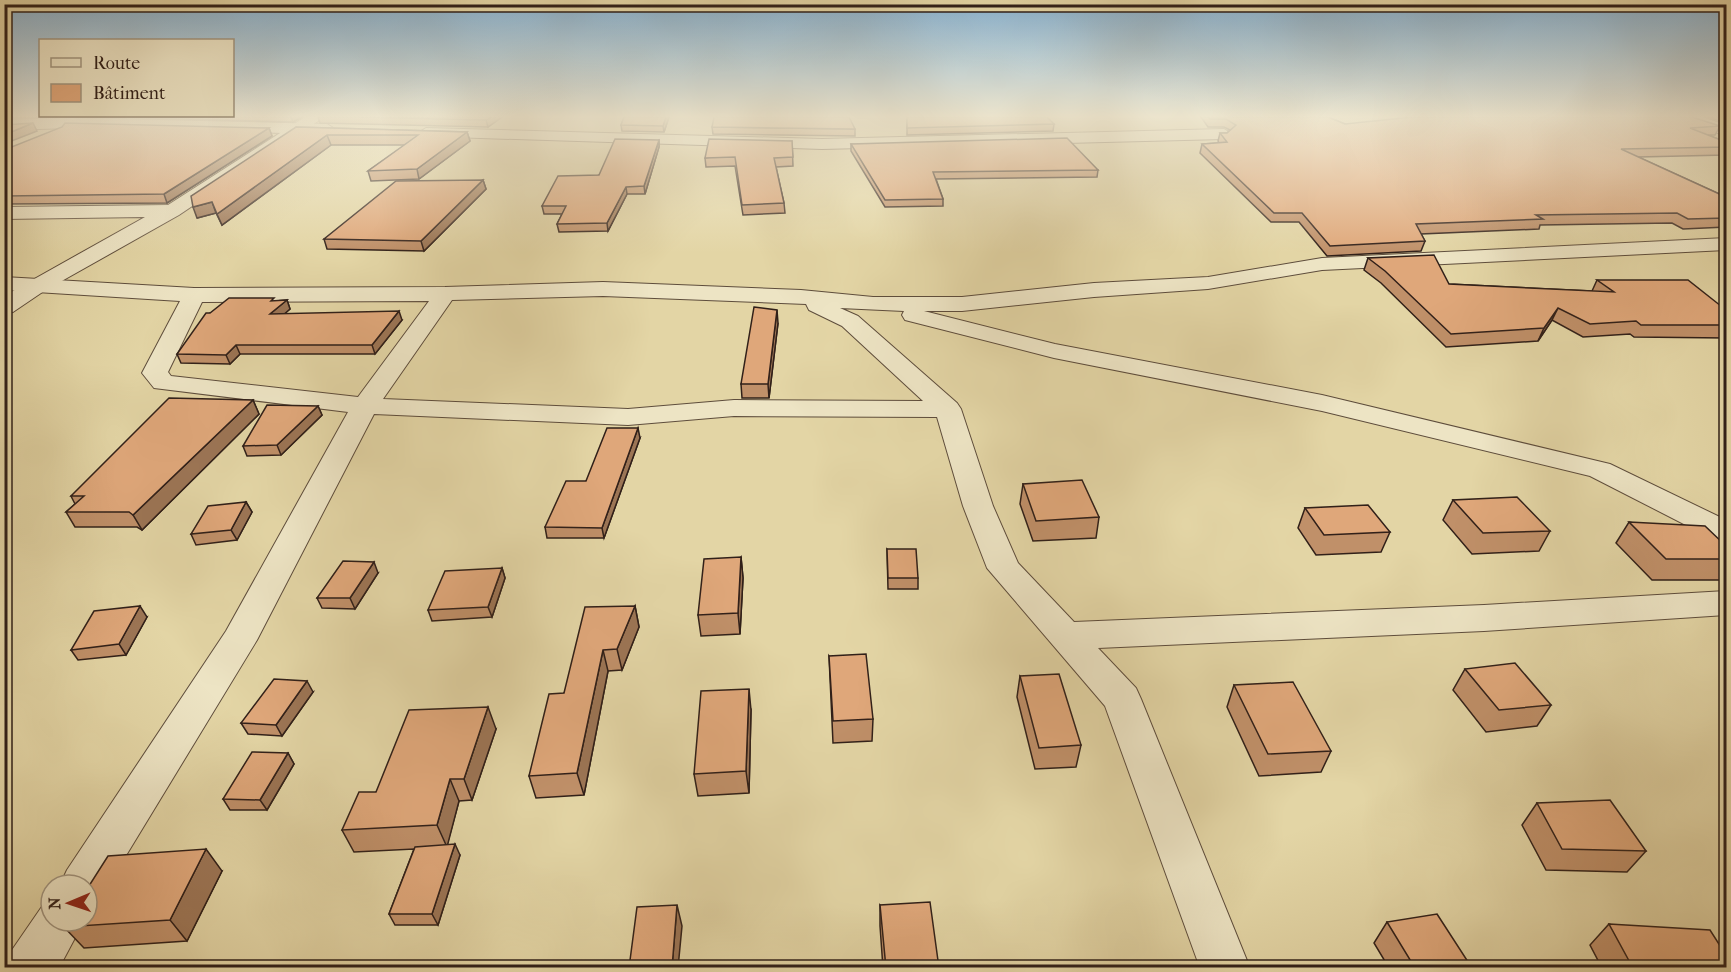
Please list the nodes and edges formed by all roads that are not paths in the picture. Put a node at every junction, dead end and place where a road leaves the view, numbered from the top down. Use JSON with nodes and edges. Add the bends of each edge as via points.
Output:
{"nodes":[{"id":1,"x":245,"y":162,"type":"edge"},
{"id":2,"x":172,"y":211,"type":"junction"},
{"id":3,"x":4,"y":213,"type":"edge"},
{"id":4,"x":1726,"y":244,"type":"edge"},
{"id":5,"x":4,"y":284,"type":"edge"},
{"id":6,"x":36,"y":286,"type":"junction"},
{"id":7,"x":445,"y":294,"type":"junction"},
{"id":8,"x":194,"y":295,"type":"junction"},
{"id":9,"x":801,"y":297,"type":"junction"},
{"id":10,"x":873,"y":304,"type":"junction"},
{"id":11,"x":4,"y":307,"type":"edge"},
{"id":12,"x":365,"y":406,"type":"junction"},
{"id":13,"x":948,"y":409,"type":"junction"},
{"id":14,"x":1726,"y":533,"type":"edge"},
{"id":15,"x":1726,"y":603,"type":"edge"},
{"id":16,"x":1064,"y":636,"type":"junction"},
{"id":17,"x":91,"y":873,"type":"edge"},
{"id":18,"x":52,"y":933,"type":"edge"},
{"id":19,"x":30,"y":968,"type":"edge"},
{"id":20,"x":1225,"y":968,"type":"edge"}],
"edges":[{"from":1,"to":2,"type":"street"},
{"from":2,"to":3,"type":"street"},
{"from":2,"to":6,"type":"street"},
{"from":4,"to":10,"type":"street","via":[[1322,264],[1208,282],[962,304]]},
{"from":5,"to":6,"type":"street"},
{"from":6,"to":8,"type":"street"},
{"from":6,"to":11,"type":"street"},
{"from":7,"to":8,"type":"street"},
{"from":7,"to":9,"type":"street","via":[[603,289]]},
{"from":7,"to":12,"type":"street"},
{"from":8,"to":12,"type":"street","via":[[155,374],[163,383]]},
{"from":9,"to":10,"type":"street"},
{"from":9,"to":13,"type":"street","via":[[850,321]]},
{"from":10,"to":14,"type":"street","via":[[1054,351],[1322,403],[1600,470]]},
{"from":12,"to":13,"type":"street","via":[[628,417],[734,408]]},
{"from":12,"to":17,"type":"street","via":[[239,640]]},
{"from":13,"to":16,"type":"street","via":[[978,506],[1004,568]]},
{"from":15,"to":16,"type":"street"},
{"from":16,"to":20,"type":"street","via":[[1122,699]]},
{"from":18,"to":19,"type":"street"}]}
